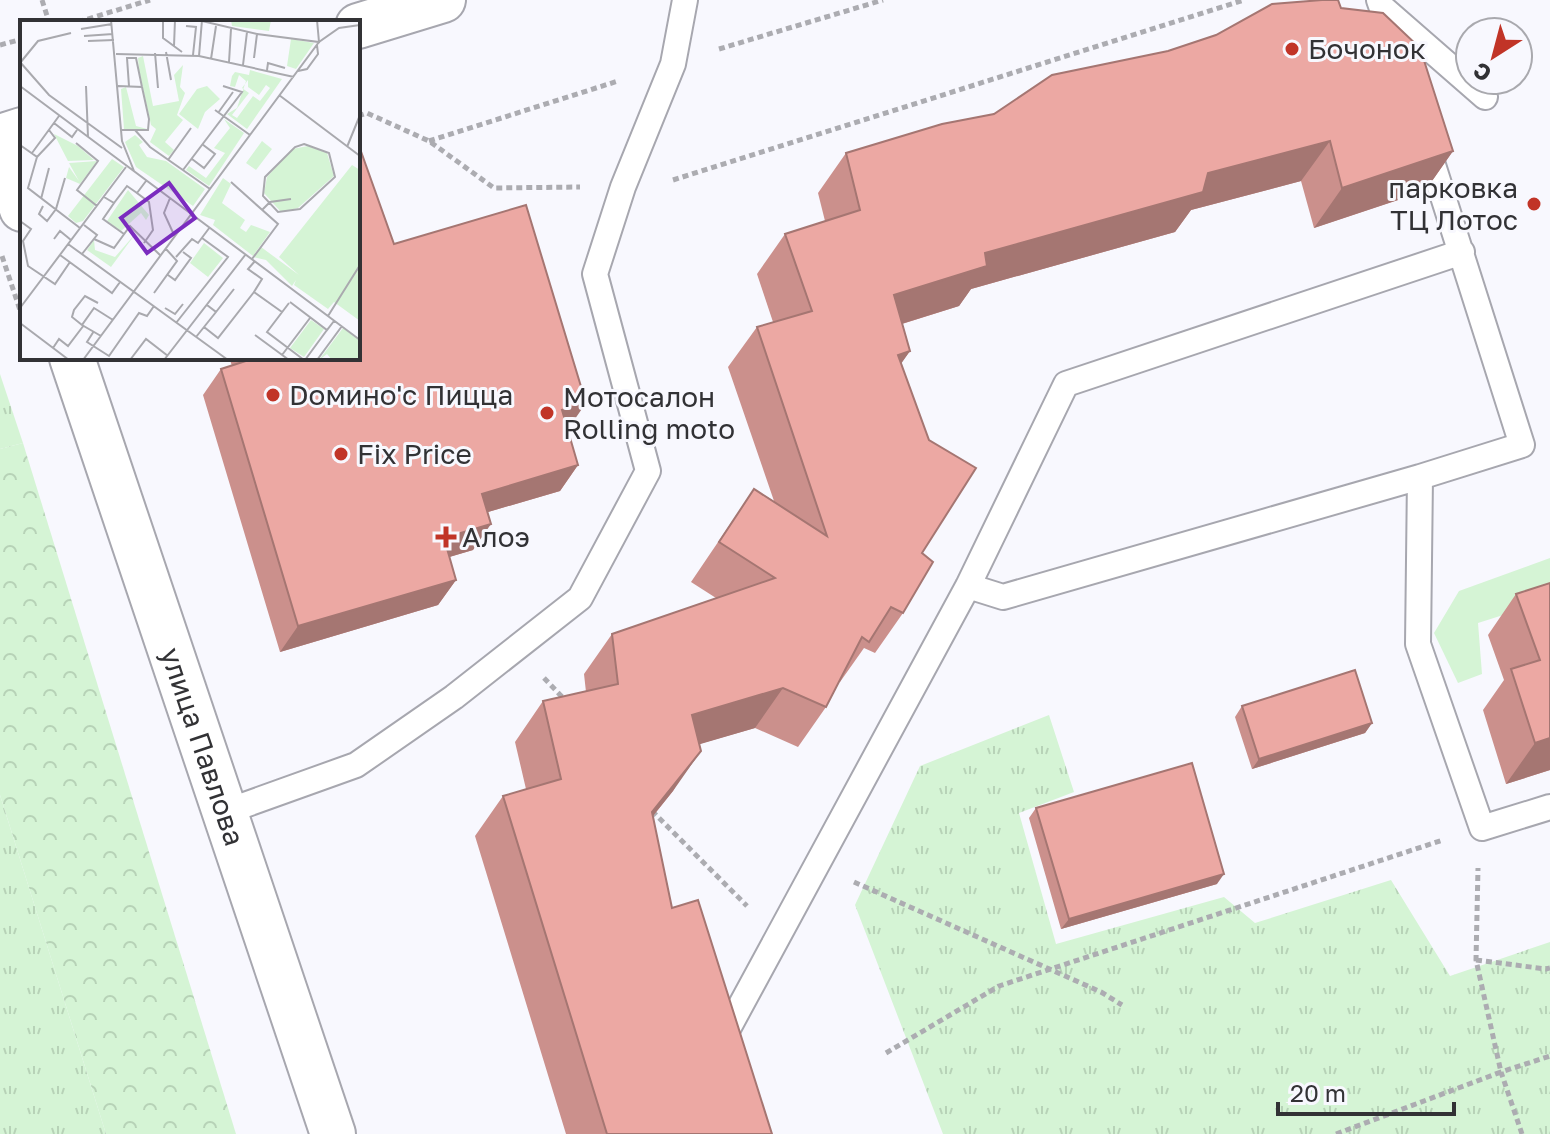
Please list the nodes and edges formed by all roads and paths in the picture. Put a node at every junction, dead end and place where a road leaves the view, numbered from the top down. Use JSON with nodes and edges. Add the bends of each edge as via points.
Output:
{"nodes":[{"id":1,"x":42,"y":0,"type":"edge"},
{"id":2,"x":150,"y":0,"type":"edge"},
{"id":3,"x":443,"y":0,"type":"edge"},
{"id":4,"x":685,"y":0,"type":"edge"},
{"id":5,"x":1244,"y":0,"type":"edge"},
{"id":6,"x":1381,"y":4,"type":"edge"},
{"id":7,"x":48,"y":20,"type":"edge"},
{"id":8,"x":85,"y":20,"type":"edge"},
{"id":9,"x":360,"y":25,"type":"edge"},
{"id":10,"x":20,"y":40,"type":"edge"},
{"id":11,"x":0,"y":45,"type":"edge"},
{"id":12,"x":1401,"y":65,"type":"edge"},
{"id":13,"x":1485,"y":97,"type":"dead end"},
{"id":14,"x":360,"y":115,"type":"edge"},
{"id":15,"x":1420,"y":122,"type":"edge"},
{"id":16,"x":20,"y":131,"type":"edge"},
{"id":17,"x":0,"y":137,"type":"edge"},
{"id":18,"x":0,"y":145,"type":"edge"},
{"id":19,"x":623,"y":187,"type":"junction"},
{"id":20,"x":20,"y":203,"type":"edge"},
{"id":21,"x":0,"y":251,"type":"edge"},
{"id":22,"x":1462,"y":252,"type":"junction"},
{"id":23,"x":20,"y":310,"type":"edge"},
{"id":24,"x":73,"y":360,"type":"edge"},
{"id":25,"x":1420,"y":477,"type":"junction"},
{"id":26,"x":968,"y":586,"type":"junction"},
{"id":27,"x":515,"y":649,"type":"junction"},
{"id":28,"x":568,"y":703,"type":"edge"},
{"id":29,"x":1550,"y":807,"type":"edge"},
{"id":30,"x":651,"y":810,"type":"edge"},
{"id":31,"x":225,"y":812,"type":"junction"},
{"id":32,"x":1482,"y":828,"type":"junction"},
{"id":33,"x":816,"y":865,"type":"junction"},
{"id":34,"x":1478,"y":866,"type":"dead end"},
{"id":35,"x":778,"y":936,"type":"junction"},
{"id":36,"x":1476,"y":960,"type":"junction"},
{"id":37,"x":1049,"y":968,"type":"junction"},
{"id":38,"x":1550,"y":968,"type":"edge"},
{"id":39,"x":1122,"y":1005,"type":"dead end"},
{"id":40,"x":886,"y":1053,"type":"dead end"},
{"id":41,"x":1550,"y":1056,"type":"edge"},
{"id":42,"x":732,"y":1066,"type":"edge"},
{"id":43,"x":1501,"y":1072,"type":"junction"},
{"id":44,"x":333,"y":1134,"type":"edge"},
{"id":45,"x":1336,"y":1134,"type":"edge"},
{"id":46,"x":1522,"y":1134,"type":"edge"}],
"edges":[{"from":1,"to":7,"type":"path"},
{"from":2,"to":8,"type":"path"},
{"from":3,"to":9,"type":"street"},
{"from":4,"to":19,"type":"lane","via":[[673,64]]},
{"from":5,"to":19,"type":"path","via":[[652,186]]},
{"from":6,"to":12,"type":"lane"},
{"from":6,"to":13,"type":"lane"},
{"from":10,"to":11,"type":"path"},
{"from":14,"to":19,"type":"path","via":[[367,113],[429,141],[494,188]]},
{"from":15,"to":22,"type":"lane"},
{"from":16,"to":17,"type":"street"},
{"from":18,"to":20,"type":"street"},
{"from":19,"to":27,"type":"lane","via":[[595,274],[648,471],[580,598]]},
{"from":21,"to":23,"type":"path"},
{"from":22,"to":25,"type":"lane","via":[[1522,445]]},
{"from":22,"to":26,"type":"lane","via":[[1066,384]]},
{"from":24,"to":31,"type":"street","name":"улица Павлова"},
{"from":25,"to":26,"type":"lane","via":[[1003,597]]},
{"from":25,"to":32,"type":"lane","via":[[1418,644]]},
{"from":26,"to":33,"type":"lane"},
{"from":27,"to":28,"type":"path"},
{"from":27,"to":31,"type":"lane","via":[[356,765]]},
{"from":29,"to":32,"type":"lane"},
{"from":30,"to":35,"type":"path"},
{"from":31,"to":44,"type":"street","name":"улица Павлова"},
{"from":32,"to":37,"type":"path"},
{"from":33,"to":35,"type":"lane"},
{"from":33,"to":37,"type":"path"},
{"from":34,"to":36,"type":"path"},
{"from":35,"to":42,"type":"lane","via":[[723,1038]]},
{"from":36,"to":38,"type":"path"},
{"from":36,"to":43,"type":"path"},
{"from":37,"to":39,"type":"path"},
{"from":37,"to":40,"type":"path","via":[[999,986]]},
{"from":41,"to":43,"type":"path"},
{"from":43,"to":45,"type":"path"},
{"from":43,"to":46,"type":"path"}]}
